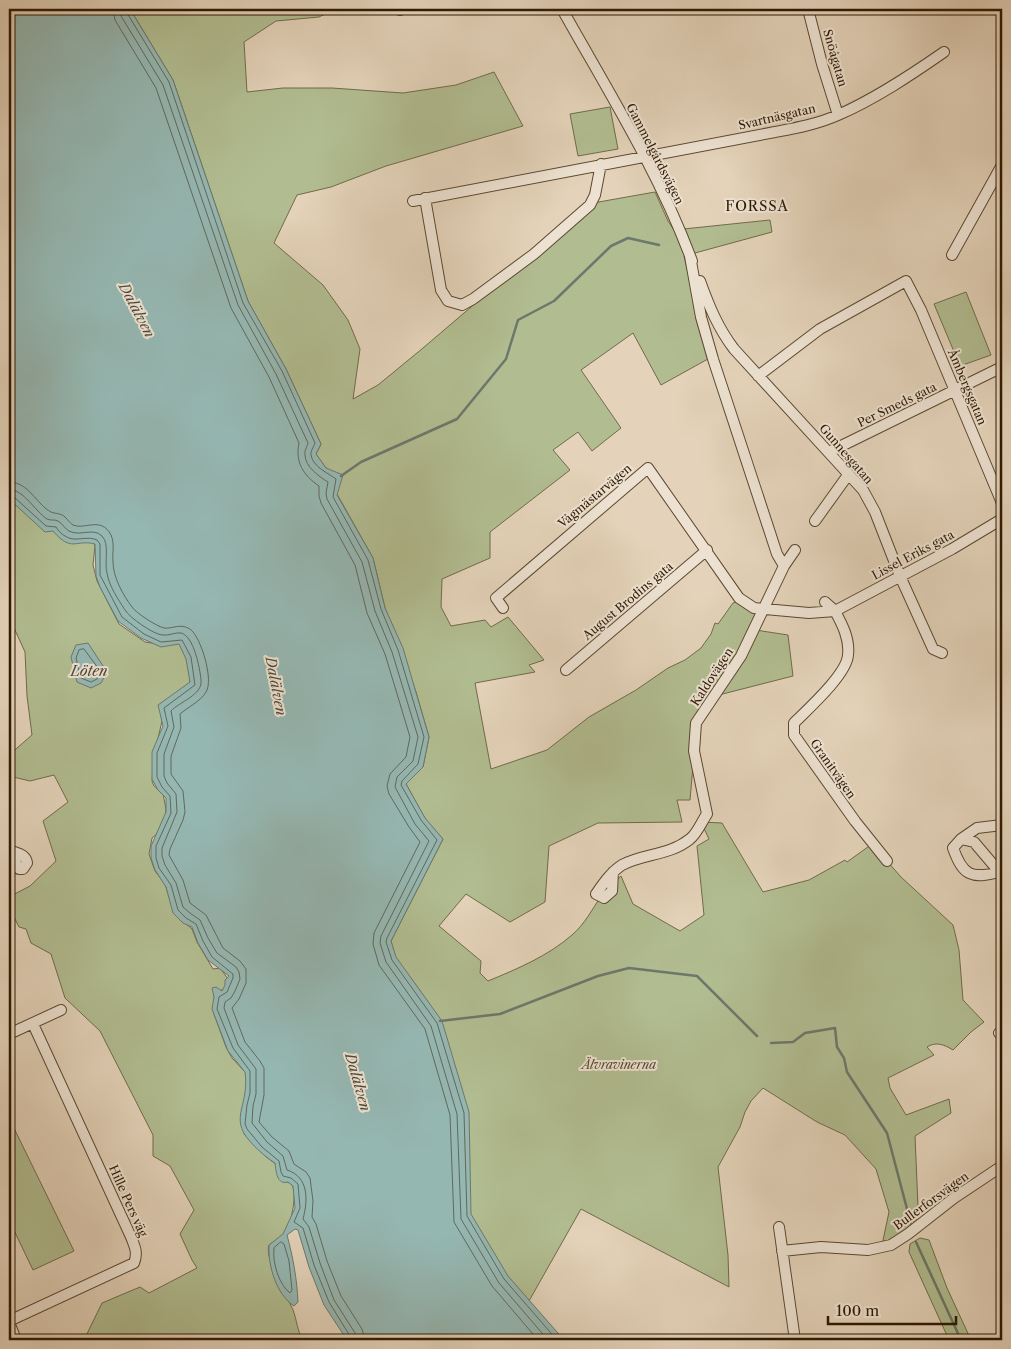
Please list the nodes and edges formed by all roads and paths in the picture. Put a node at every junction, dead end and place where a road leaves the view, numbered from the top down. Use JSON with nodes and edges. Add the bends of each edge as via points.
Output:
{"nodes":[{"id":1,"x":562,"y":9,"type":"edge"},
{"id":2,"x":808,"y":9,"type":"edge"},
{"id":3,"x":944,"y":52,"type":"dead end"},
{"id":4,"x":838,"y":115,"type":"junction"},
{"id":5,"x":644,"y":156,"type":"junction"},
{"id":6,"x":601,"y":164,"type":"junction"},
{"id":7,"x":1002,"y":165,"type":"edge"},
{"id":8,"x":425,"y":198,"type":"junction"},
{"id":9,"x":413,"y":201,"type":"dead end"},
{"id":10,"x":690,"y":256,"type":"junction"},
{"id":11,"x":952,"y":256,"type":"dead end"},
{"id":12,"x":713,"y":316,"type":"joint"},
{"id":13,"x":1002,"y":367,"type":"edge"},
{"id":14,"x":758,"y":376,"type":"junction"},
{"id":15,"x":955,"y":390,"type":"junction"},
{"id":16,"x":830,"y":452,"type":"junction"},
{"id":17,"x":848,"y":475,"type":"junction"},
{"id":18,"x":998,"y":482,"type":"edge"},
{"id":19,"x":1002,"y":503,"type":"edge"},
{"id":20,"x":1002,"y":520,"type":"edge"},
{"id":21,"x":815,"y":521,"type":"dead end"},
{"id":22,"x":707,"y":550,"type":"junction"},
{"id":23,"x":795,"y":550,"type":"dead end"},
{"id":24,"x":784,"y":566,"type":"junction"},
{"id":25,"x":900,"y":576,"type":"junction"},
{"id":26,"x":825,"y":602,"type":"dead end"},
{"id":27,"x":503,"y":608,"type":"dead end"},
{"id":28,"x":763,"y":609,"type":"junction"},
{"id":29,"x":835,"y":611,"type":"junction"},
{"id":30,"x":942,"y":653,"type":"dead end"},
{"id":31,"x":566,"y":670,"type":"dead end"},
{"id":32,"x":1002,"y":825,"type":"edge"},
{"id":33,"x":961,"y":839,"type":"junction"},
{"id":34,"x":9,"y":849,"type":"edge"},
{"id":35,"x":887,"y":861,"type":"dead end"},
{"id":36,"x":19,"y":869,"type":"dead end"},
{"id":37,"x":1001,"y":872,"type":"edge"},
{"id":38,"x":596,"y":894,"type":"dead end"},
{"id":39,"x":61,"y":1010,"type":"dead end"},
{"id":40,"x":33,"y":1024,"type":"junction"},
{"id":41,"x":9,"y":1034,"type":"edge"},
{"id":42,"x":1002,"y":1166,"type":"edge"},
{"id":43,"x":779,"y":1227,"type":"dead end"},
{"id":44,"x":782,"y":1251,"type":"junction"},
{"id":45,"x":9,"y":1322,"type":"edge"},
{"id":46,"x":795,"y":1339,"type":"edge"},
{"id":47,"x":16,"y":1340,"type":"edge"}],
"edges":[{"from":1,"to":5,"type":"street","name":"Gammelgårdsvägen"},
{"from":2,"to":4,"type":"street","name":"Snöågatan"},
{"from":3,"to":4,"type":"street","name":"Svartnäsgatan","via":[[908,77]]},
{"from":4,"to":5,"type":"street","name":"Svartnäsgatan","via":[[775,132]]},
{"from":5,"to":6,"type":"street","name":"Svartnäsgatan"},
{"from":5,"to":10,"type":"street","name":"Gammelgårdsvägen"},
{"from":6,"to":8,"type":"street","name":"Svartnäsgatan"},
{"from":6,"to":8,"type":"street","via":[[590,206],[534,254],[462,305],[448,301],[442,290]]},
{"from":7,"to":11,"type":"street"},
{"from":8,"to":9,"type":"street","name":"Svartnäsgatan"},
{"from":10,"to":12,"type":"street","name":"Gammelgårdsvägen"},
{"from":10,"to":24,"type":"street","via":[[701,317],[713,359],[777,554]]},
{"from":12,"to":14,"type":"street","name":"Gunnesgatan","via":[[734,350]]},
{"from":13,"to":15,"type":"street","name":"Per Smeds gata"},
{"from":14,"to":15,"type":"street","name":"Åmbergsgatan","via":[[820,329],[906,281]]},
{"from":14,"to":16,"type":"street","name":"Gunnesgatan"},
{"from":15,"to":16,"type":"street","name":"Per Smeds gata"},
{"from":15,"to":18,"type":"street","name":"Åmbergsgatan"},
{"from":16,"to":17,"type":"street","name":"Gunnesgatan"},
{"from":17,"to":21,"type":"street"},
{"from":17,"to":25,"type":"street","name":"Gunnesgatan","via":[[875,512]]},
{"from":18,"to":19,"type":"street","name":"Åmbergsgatan"},
{"from":20,"to":25,"type":"street","name":"Lissel Eriks gata"},
{"from":22,"to":27,"type":"street","name":"Vågmästarvägen","via":[[648,468],[496,598]]},
{"from":22,"to":28,"type":"street","name":"Vågmästarvägen","via":[[739,598],[754,608]]},
{"from":22,"to":31,"type":"street","name":"August Brodins gata"},
{"from":23,"to":24,"type":"street","name":"Kaldovägen"},
{"from":24,"to":28,"type":"street","name":"Kaldovägen"},
{"from":25,"to":29,"type":"street","name":"Lissel Eriks gata"},
{"from":25,"to":30,"type":"street","name":"Gunnesgatan","via":[[933,648]]},
{"from":26,"to":29,"type":"street","name":"Granitvägen"},
{"from":28,"to":29,"type":"street","via":[[809,613]]},
{"from":28,"to":38,"type":"street","name":"Kaldovägen","via":[[741,656],[696,723],[694,751],[707,814],[692,839],[669,852],[640,858],[622,866],[613,872],[612,891],[604,898]]},
{"from":29,"to":35,"type":"street","name":"Granitvägen","via":[[847,640],[848,656],[842,671],[794,723],[794,735]]},
{"from":32,"to":33,"type":"street","via":[[977,828]]},
{"from":33,"to":37,"type":"street","via":[[974,842]]},
{"from":33,"to":37,"type":"street","via":[[954,848],[959,866],[970,874],[985,876]]},
{"from":34,"to":36,"type":"street"},
{"from":39,"to":40,"type":"street"},
{"from":40,"to":41,"type":"street"},
{"from":40,"to":45,"type":"street","name":"Hille Pers väg","via":[[137,1251],[134,1263]]},
{"from":42,"to":44,"type":"street","name":"Bullerforsvägen","via":[[891,1245],[868,1250],[821,1247]]},
{"from":43,"to":44,"type":"street"},
{"from":44,"to":46,"type":"street"},
{"from":45,"to":47,"type":"street"}]}
